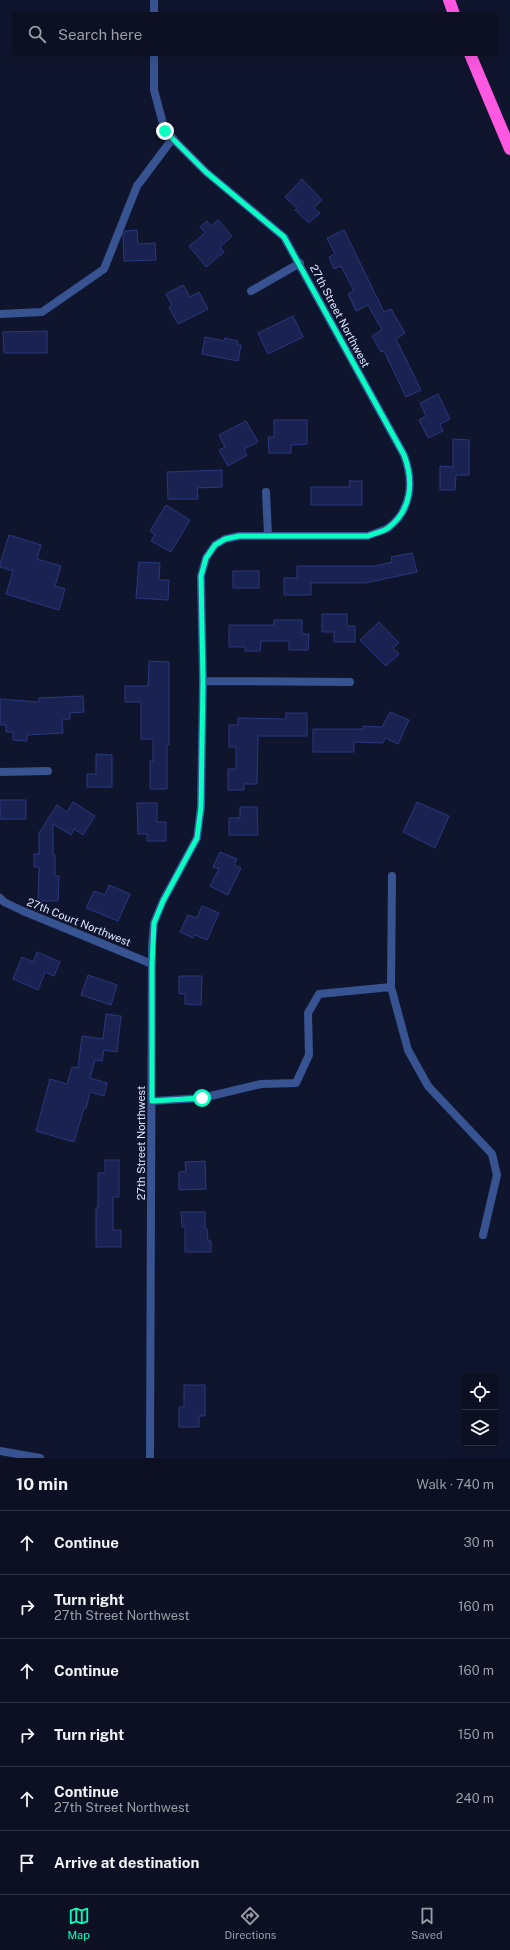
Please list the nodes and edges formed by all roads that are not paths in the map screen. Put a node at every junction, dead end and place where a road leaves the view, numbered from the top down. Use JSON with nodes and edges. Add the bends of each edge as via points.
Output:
{"nodes":[{"id":1,"x":154,"y":0,"type":"edge"},
{"id":2,"x":450,"y":0,"type":"edge"},
{"id":3,"x":154,"y":12,"type":"edge"},
{"id":4,"x":453,"y":12,"type":"edge"},
{"id":5,"x":154,"y":56,"type":"edge"},
{"id":6,"x":471,"y":56,"type":"edge"},
{"id":7,"x":173,"y":138,"type":"junction"},
{"id":8,"x":510,"y":149,"type":"edge"},
{"id":9,"x":300,"y":263,"type":"junction"},
{"id":10,"x":251,"y":291,"type":"dead end"},
{"id":11,"x":0,"y":314,"type":"edge"},
{"id":12,"x":266,"y":492,"type":"dead end"},
{"id":13,"x":268,"y":536,"type":"junction"},
{"id":14,"x":203,"y":681,"type":"junction"},
{"id":15,"x":350,"y":682,"type":"dead end"},
{"id":16,"x":48,"y":771,"type":"dead end"},
{"id":17,"x":0,"y":772,"type":"edge"},
{"id":18,"x":392,"y":876,"type":"dead end"},
{"id":19,"x":0,"y":898,"type":"edge"},
{"id":20,"x":152,"y":964,"type":"junction"},
{"id":21,"x":391,"y":987,"type":"junction"},
{"id":22,"x":152,"y":1101,"type":"junction"},
{"id":23,"x":483,"y":1235,"type":"dead end"},
{"id":24,"x":0,"y":1450,"type":"edge"},
{"id":25,"x":40,"y":1458,"type":"edge"},
{"id":26,"x":150,"y":1458,"type":"edge"}],
"edges":[{"from":1,"to":3,"type":"street"},
{"from":2,"to":4,"type":"highway"},
{"from":5,"to":7,"type":"street","name":"27th Street Northwest","via":[[154,90],[165,131]]},
{"from":6,"to":8,"type":"highway"},
{"from":7,"to":9,"type":"street","name":"27th Street Northwest","via":[[206,172],[284,237]]},
{"from":7,"to":11,"type":"street","via":[[137,186],[104,269],[42,312]]},
{"from":9,"to":10,"type":"street"},
{"from":9,"to":13,"type":"street","name":"27th Street Northwest","via":[[404,455],[409,467],[411,484],[404,513],[387,528],[368,536]]},
{"from":12,"to":13,"type":"street"},
{"from":13,"to":14,"type":"street","via":[[239,536],[225,539],[215,545],[206,558],[201,576]]},
{"from":14,"to":15,"type":"street"},
{"from":14,"to":20,"type":"street","name":"27th Street Northwest","via":[[201,807],[197,838],[154,923]]},
{"from":16,"to":17,"type":"street"},
{"from":18,"to":21,"type":"street"},
{"from":19,"to":20,"type":"street","name":"27th Court Northwest","via":[[23,911]]},
{"from":20,"to":22,"type":"street","name":"27th Street Northwest"},
{"from":21,"to":22,"type":"street","via":[[319,994],[308,1013],[310,1055],[296,1083],[261,1084],[202,1098]]},
{"from":21,"to":23,"type":"street","via":[[408,1050],[428,1086],[492,1154],[497,1175]]},
{"from":22,"to":26,"type":"street","name":"27th Street Northwest"},
{"from":24,"to":25,"type":"street"}]}
